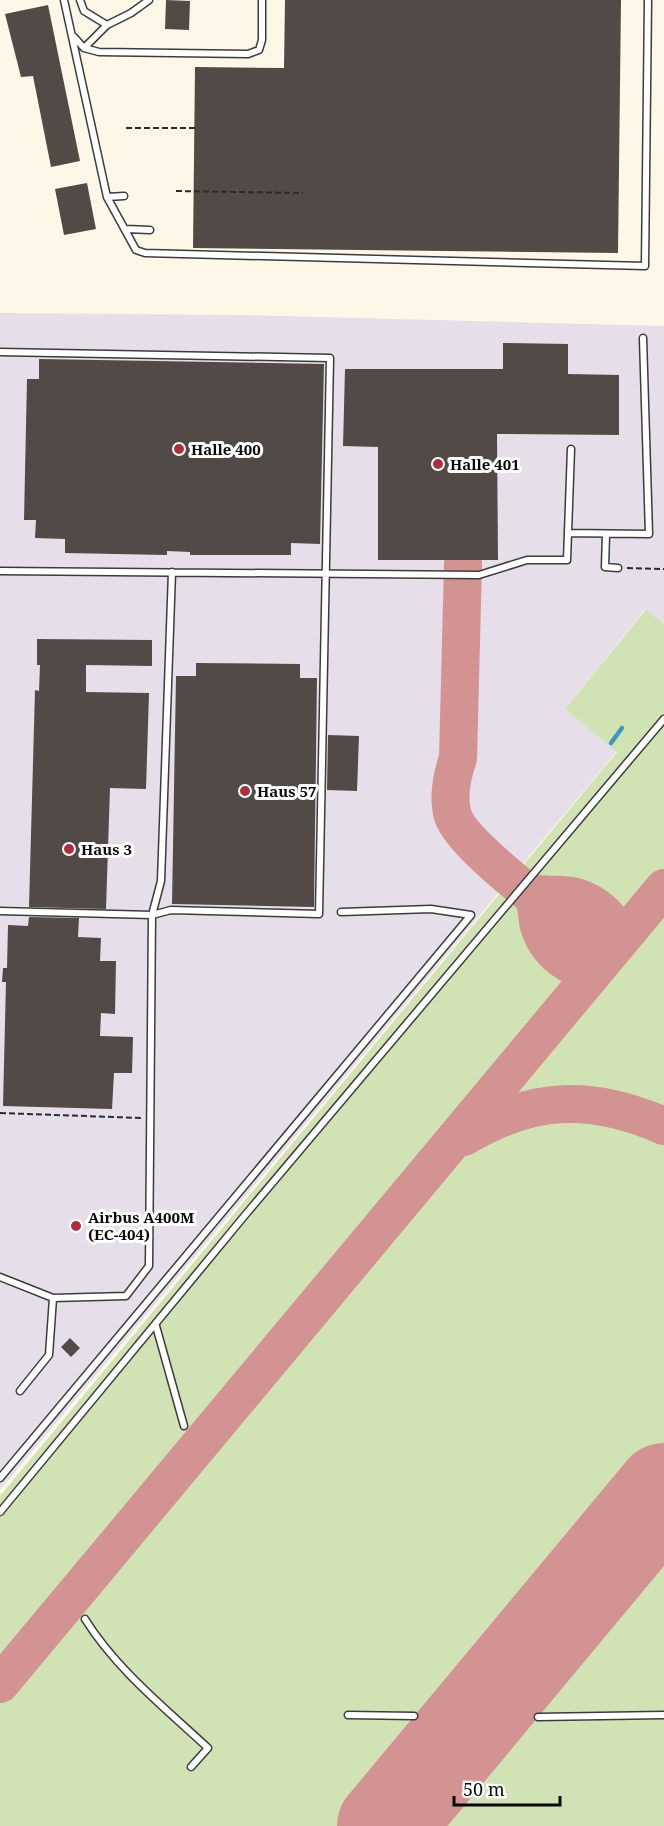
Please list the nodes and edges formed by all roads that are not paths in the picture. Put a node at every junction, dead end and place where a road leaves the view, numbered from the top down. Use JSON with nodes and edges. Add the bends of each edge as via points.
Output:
{"nodes":[{"id":1,"x":64,"y":0,"type":"edge"},
{"id":2,"x":80,"y":0,"type":"edge"},
{"id":3,"x":149,"y":0,"type":"edge"},
{"id":4,"x":262,"y":0,"type":"edge"},
{"id":5,"x":648,"y":0,"type":"edge"},
{"id":6,"x":107,"y":25,"type":"junction"},
{"id":7,"x":74,"y":36,"type":"junction"},
{"id":8,"x":84,"y":48,"type":"junction"},
{"id":9,"x":124,"y":196,"type":"dead end"},
{"id":10,"x":107,"y":198,"type":"junction"},
{"id":11,"x":126,"y":230,"type":"junction"},
{"id":12,"x":150,"y":230,"type":"dead end"},
{"id":13,"x":643,"y":338,"type":"dead end"},
{"id":14,"x":0,"y":352,"type":"edge"},
{"id":15,"x":571,"y":449,"type":"dead end"},
{"id":16,"x":568,"y":533,"type":"junction"},
{"id":17,"x":606,"y":534,"type":"junction"},
{"id":18,"x":618,"y":568,"type":"road end"},
{"id":19,"x":0,"y":571,"type":"edge"},
{"id":20,"x":172,"y":572,"type":"junction"},
{"id":21,"x":327,"y":574,"type":"junction"},
{"id":22,"x":664,"y":719,"type":"edge"},
{"id":23,"x":0,"y":910,"type":"edge"},
{"id":24,"x":341,"y":912,"type":"dead end"},
{"id":25,"x":152,"y":915,"type":"junction"},
{"id":26,"x":0,"y":1277,"type":"edge"},
{"id":27,"x":53,"y":1298,"type":"junction"},
{"id":28,"x":156,"y":1326,"type":"junction"},
{"id":29,"x":20,"y":1391,"type":"dead end"},
{"id":30,"x":184,"y":1426,"type":"dead end"},
{"id":31,"x":0,"y":1478,"type":"edge"},
{"id":32,"x":0,"y":1512,"type":"edge"},
{"id":33,"x":85,"y":1619,"type":"dead end"},
{"id":34,"x":348,"y":1715,"type":"dead end"},
{"id":35,"x":664,"y":1715,"type":"edge"},
{"id":36,"x":414,"y":1716,"type":"dead end"},
{"id":37,"x":538,"y":1717,"type":"dead end"},
{"id":38,"x":191,"y":1767,"type":"dead end"}],
"edges":[{"from":1,"to":7,"type":"lane"},
{"from":2,"to":6,"type":"lane","via":[[84,11]]},
{"from":3,"to":6,"type":"lane"},
{"from":4,"to":8,"type":"lane","via":[[262,40],[259,50],[249,54],[99,52]]},
{"from":5,"to":11,"type":"lane","via":[[645,266],[145,253],[136,250]]},
{"from":6,"to":8,"type":"lane"},
{"from":7,"to":8,"type":"lane"},
{"from":7,"to":10,"type":"lane"},
{"from":9,"to":10,"type":"lane"},
{"from":10,"to":11,"type":"lane"},
{"from":11,"to":12,"type":"lane"},
{"from":13,"to":17,"type":"lane","via":[[649,534]]},
{"from":14,"to":21,"type":"lane","via":[[330,358]]},
{"from":15,"to":16,"type":"lane"},
{"from":16,"to":17,"type":"lane"},
{"from":16,"to":21,"type":"lane","via":[[567,560],[527,560],[478,575]]},
{"from":17,"to":18,"type":"lane","via":[[605,567]]},
{"from":19,"to":20,"type":"lane"},
{"from":20,"to":21,"type":"lane"},
{"from":20,"to":25,"type":"lane","via":[[162,881]]},
{"from":21,"to":25,"type":"lane","via":[[319,914],[171,910]]},
{"from":22,"to":28,"type":"lane"},
{"from":23,"to":25,"type":"lane"},
{"from":24,"to":31,"type":"lane","via":[[431,909],[471,915]]},
{"from":25,"to":27,"type":"lane","via":[[149,1266],[126,1296]]},
{"from":26,"to":27,"type":"lane"},
{"from":27,"to":29,"type":"lane","via":[[49,1355]]},
{"from":28,"to":30,"type":"lane"},
{"from":28,"to":32,"type":"lane"},
{"from":33,"to":38,"type":"lane","via":[[107,1650],[208,1748]]},
{"from":34,"to":36,"type":"lane"},
{"from":35,"to":37,"type":"lane"}]}
